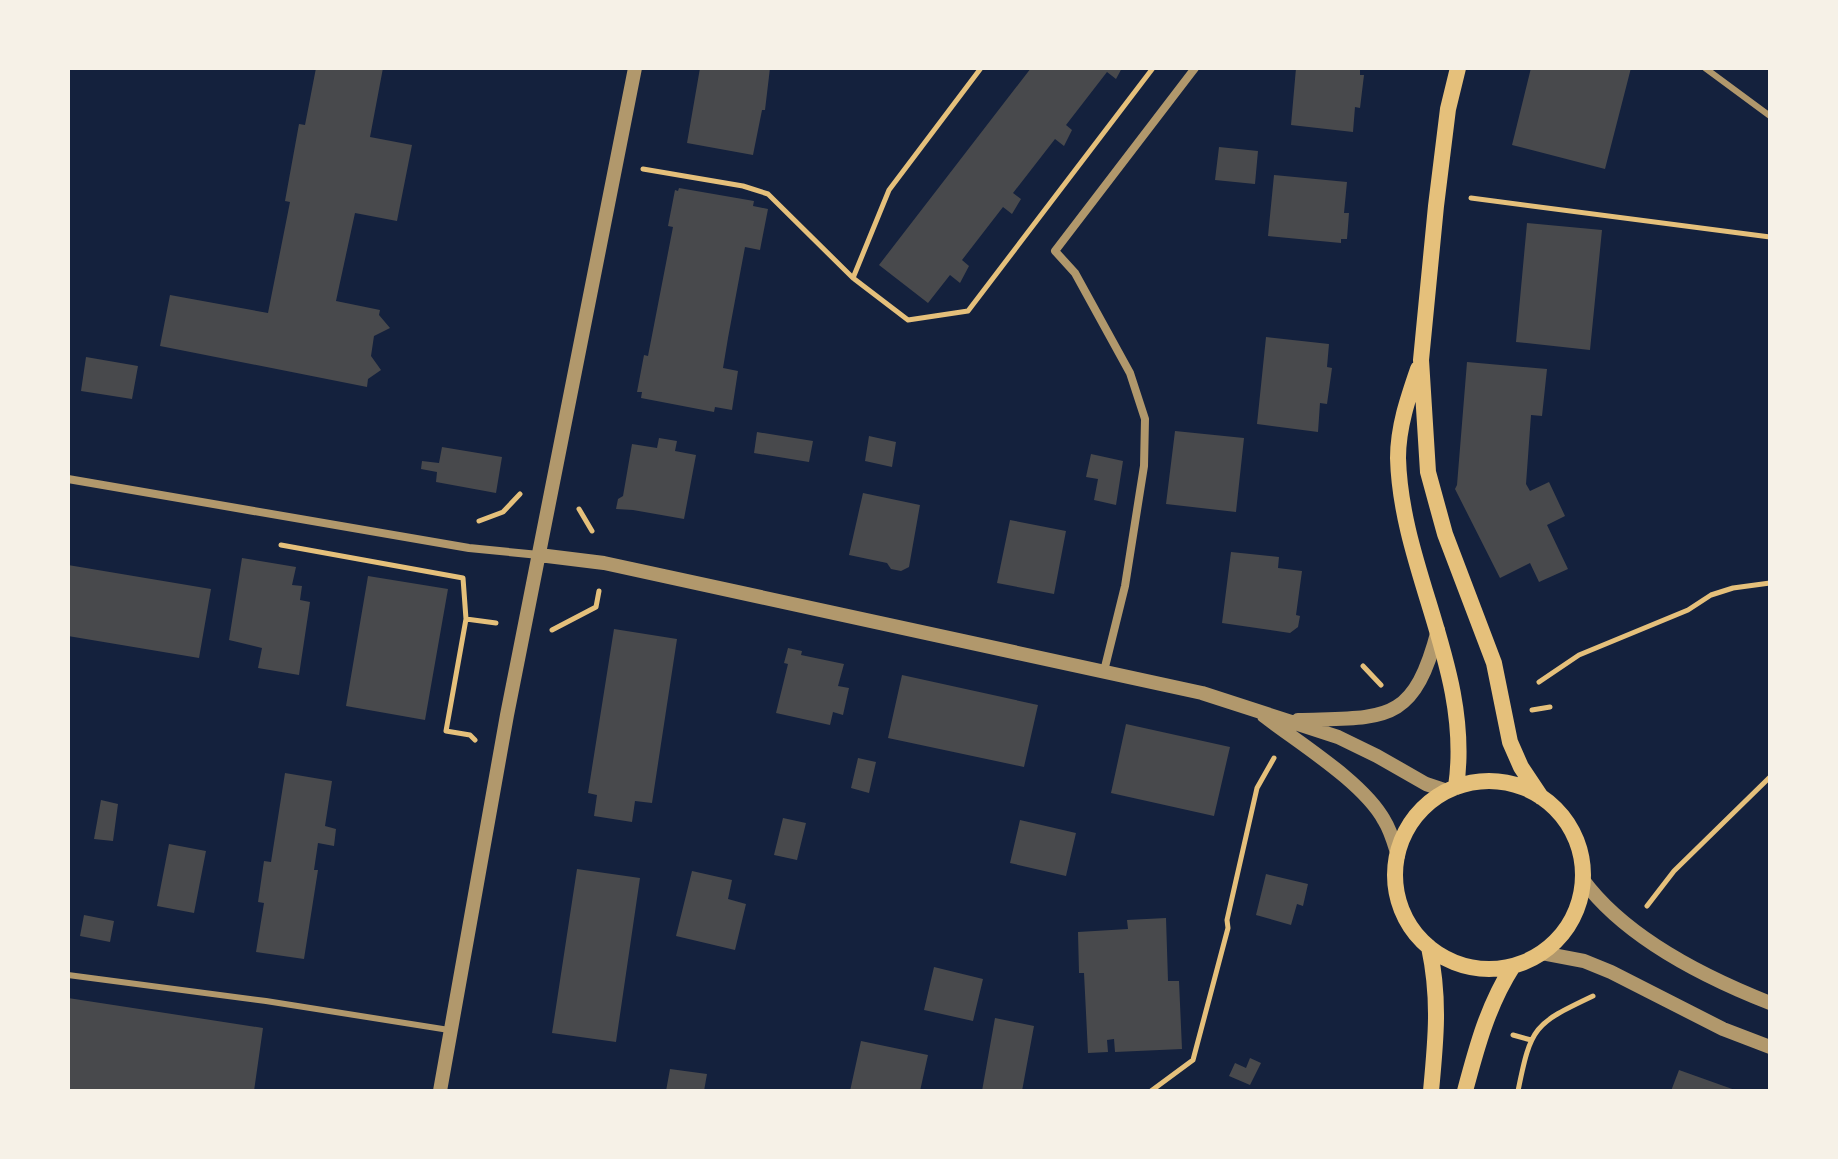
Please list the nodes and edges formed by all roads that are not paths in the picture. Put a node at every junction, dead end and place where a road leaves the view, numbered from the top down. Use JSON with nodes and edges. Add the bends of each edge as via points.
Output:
{"nodes":[{"id":1,"x":635,"y":68,"type":"edge"},
{"id":2,"x":1195,"y":68,"type":"edge"},
{"id":3,"x":1458,"y":68,"type":"edge"},
{"id":4,"x":1705,"y":68,"type":"edge"},
{"id":5,"x":1770,"y":116,"type":"edge"},
{"id":6,"x":1421,"y":360,"type":"junction"},
{"id":7,"x":68,"y":479,"type":"edge"},
{"id":8,"x":539,"y":555,"type":"junction"},
{"id":9,"x":1438,"y":630,"type":"junction"},
{"id":10,"x":1104,"y":671,"type":"junction"},
{"id":11,"x":1254,"y":709,"type":"junction"},
{"id":12,"x":1290,"y":720,"type":"junction"},
{"id":13,"x":1452,"y":789,"type":"junction"},
{"id":14,"x":1541,"y":797,"type":"junction"},
{"id":15,"x":1398,"y":856,"type":"junction"},
{"id":16,"x":1583,"y":880,"type":"junction"},
{"id":17,"x":1429,"y":947,"type":"junction"},
{"id":18,"x":1542,"y":953,"type":"junction"},
{"id":19,"x":1513,"y":966,"type":"junction"},
{"id":20,"x":68,"y":975,"type":"edge"},
{"id":21,"x":1770,"y":1003,"type":"edge"},
{"id":22,"x":449,"y":1030,"type":"junction"},
{"id":23,"x":1770,"y":1047,"type":"edge"},
{"id":24,"x":440,"y":1091,"type":"edge"},
{"id":25,"x":1431,"y":1091,"type":"edge"},
{"id":26,"x":1465,"y":1091,"type":"edge"}],
"edges":[{"from":1,"to":8,"type":"street"},
{"from":2,"to":10,"type":"street","via":[[1055,251],[1075,273],[1130,373],[1145,419],[1144,466],[1125,586]]},
{"from":3,"to":6,"type":"main road","via":[[1437,192]]},
{"from":4,"to":5,"type":"lane"},
{"from":6,"to":9,"type":"main road","via":[[1404,410],[1398,456],[1409,536]]},
{"from":6,"to":14,"type":"main road","via":[[1424,435],[1435,505],[1494,663],[1510,742]]},
{"from":7,"to":8,"type":"street","via":[[469,548]]},
{"from":8,"to":10,"type":"street","via":[[619,566]]},
{"from":8,"to":22,"type":"street"},
{"from":9,"to":12,"type":"street","via":[[1425,674],[1400,706],[1367,717]]},
{"from":9,"to":13,"type":"main road","via":[[1460,745]]},
{"from":10,"to":11,"type":"street"},
{"from":11,"to":12,"type":"street"},
{"from":11,"to":15,"type":"street","via":[[1373,804]]},
{"from":12,"to":13,"type":"street","via":[[1338,737],[1426,784]]},
{"from":13,"to":14,"type":"main road","via":[[1485,781]]},
{"from":13,"to":15,"type":"main road","via":[[1415,818]]},
{"from":14,"to":16,"type":"main road","via":[[1573,833]]},
{"from":15,"to":17,"type":"main road","via":[[1400,906]]},
{"from":16,"to":18,"type":"main road","via":[[1571,921]]},
{"from":16,"to":21,"type":"street","via":[[1612,915],[1634,930],[1726,984]]},
{"from":17,"to":19,"type":"main road","via":[[1468,967]]},
{"from":17,"to":25,"type":"main road","via":[[1438,1021]]},
{"from":18,"to":19,"type":"main road"},
{"from":18,"to":23,"type":"street","via":[[1598,966]]},
{"from":19,"to":26,"type":"main road","via":[[1482,1028]]},
{"from":20,"to":22,"type":"lane"},
{"from":22,"to":24,"type":"street"}]}
